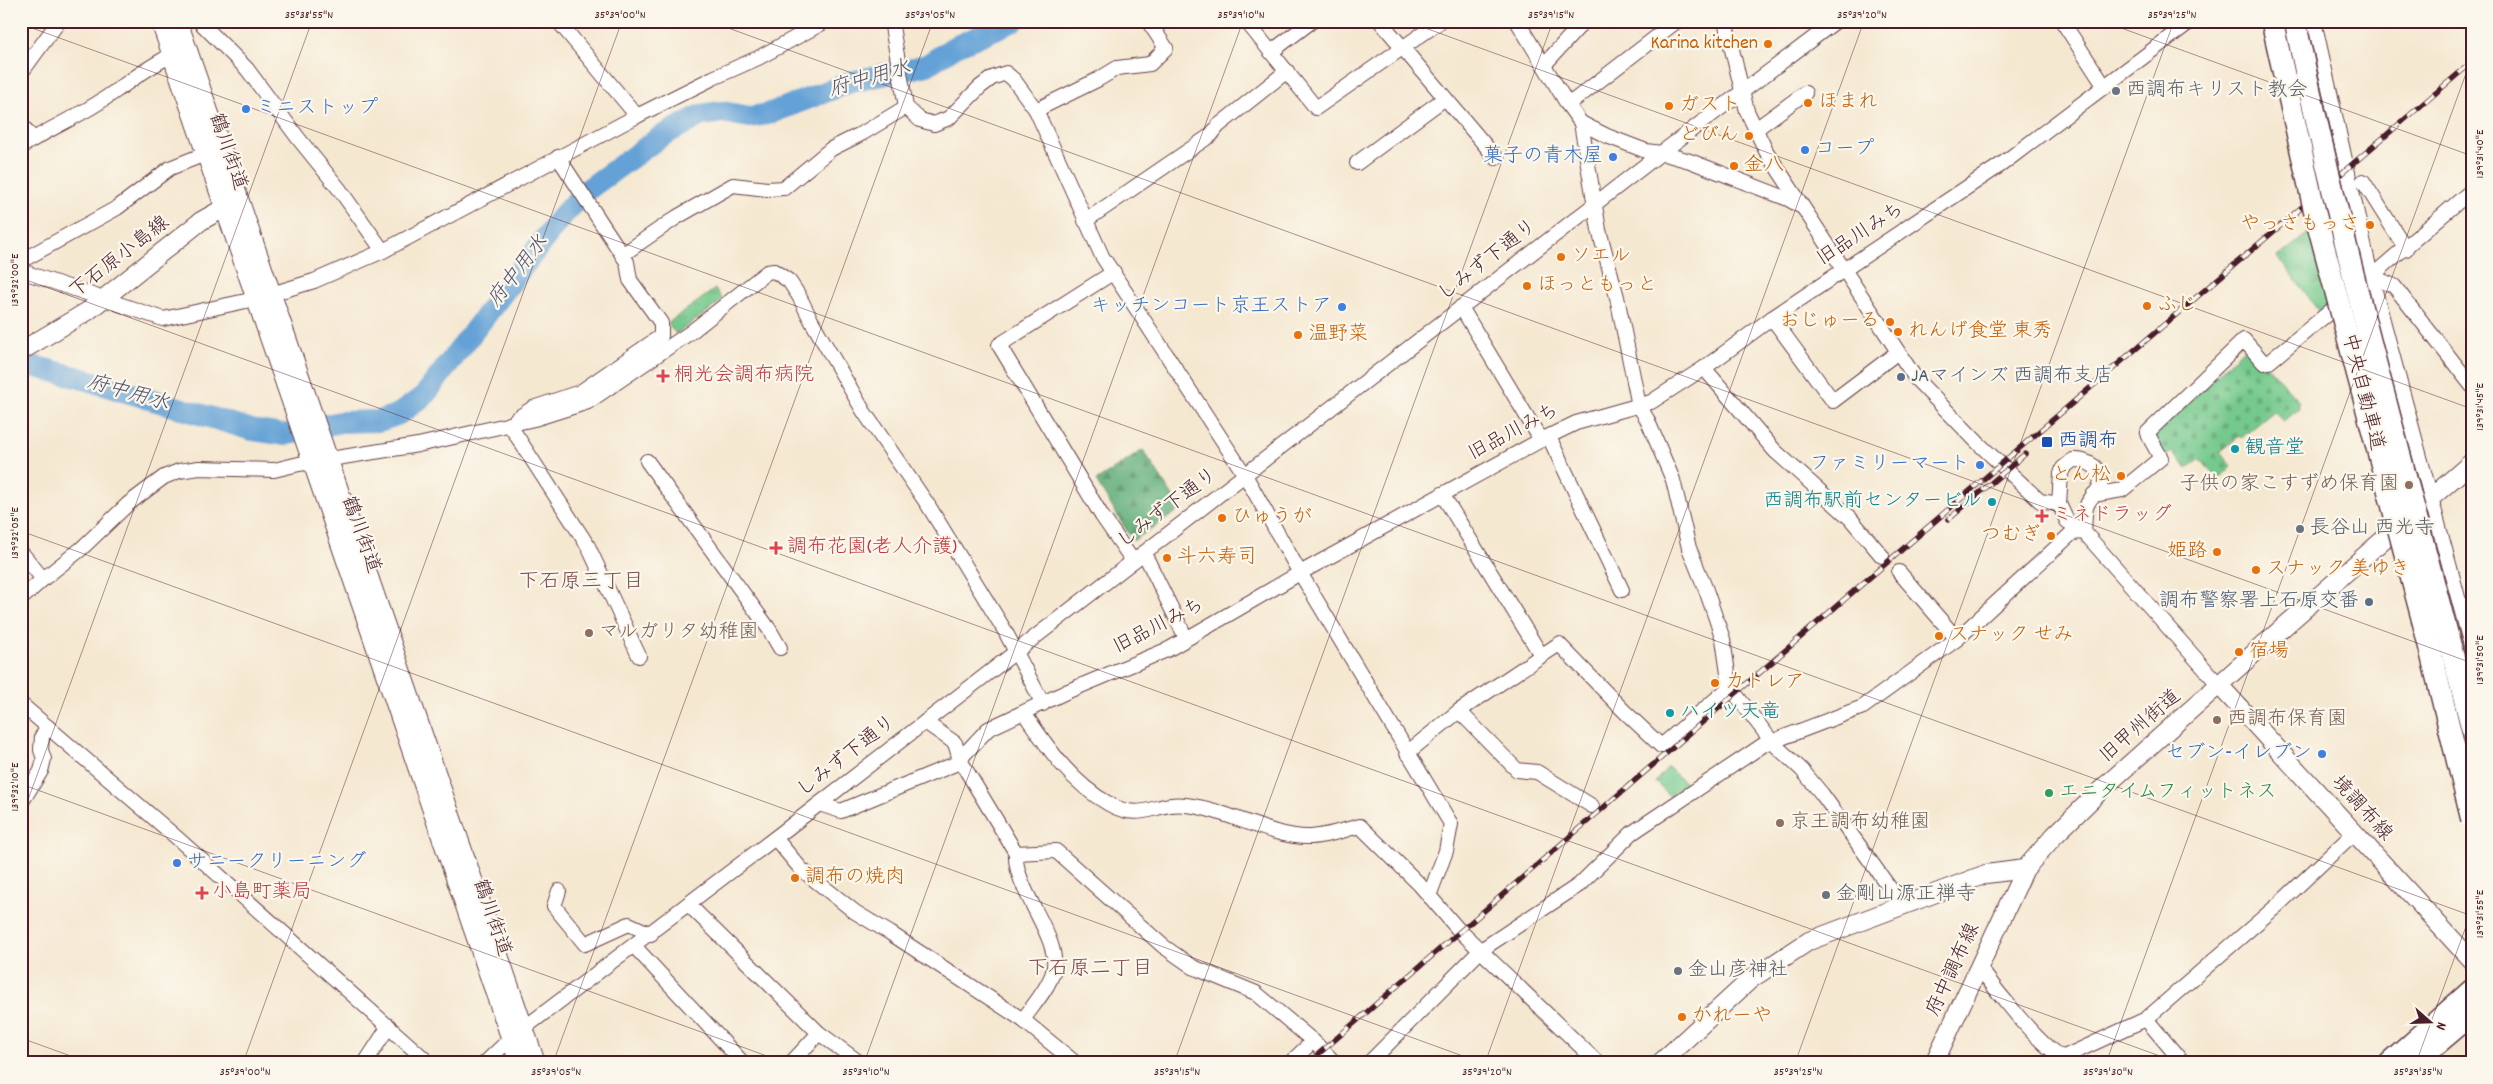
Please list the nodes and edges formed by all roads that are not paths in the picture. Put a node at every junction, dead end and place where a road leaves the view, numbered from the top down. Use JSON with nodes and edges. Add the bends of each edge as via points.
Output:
{"nodes":[{"id":1,"x":59,"y":21,"type":"edge"},
{"id":2,"x":160,"y":21,"type":"edge"},
{"id":3,"x":178,"y":21,"type":"edge"},
{"id":4,"x":199,"y":21,"type":"edge"},
{"id":5,"x":558,"y":21,"type":"edge"},
{"id":6,"x":826,"y":21,"type":"edge"},
{"id":7,"x":891,"y":21,"type":"edge"},
{"id":8,"x":1148,"y":21,"type":"edge"},
{"id":9,"x":1246,"y":21,"type":"edge"},
{"id":10,"x":1312,"y":21,"type":"edge"},
{"id":11,"x":1380,"y":21,"type":"edge"},
{"id":12,"x":1441,"y":21,"type":"edge"},
{"id":13,"x":1517,"y":21,"type":"edge"},
{"id":14,"x":1584,"y":21,"type":"edge"},
{"id":15,"x":1677,"y":21,"type":"edge"},
{"id":16,"x":1725,"y":21,"type":"edge"},
{"id":17,"x":1836,"y":21,"type":"edge"},
{"id":18,"x":2062,"y":21,"type":"edge"},
{"id":19,"x":2191,"y":21,"type":"edge"},
{"id":20,"x":2272,"y":21,"type":"edge"},
{"id":21,"x":2295,"y":21,"type":"edge"},
{"id":22,"x":2314,"y":21,"type":"edge"},
{"id":23,"x":1403,"y":48,"type":"junction"},
{"id":24,"x":1271,"y":52,"type":"junction"},
{"id":25,"x":172,"y":55,"type":"junction"},
{"id":26,"x":1544,"y":65,"type":"junction"},
{"id":27,"x":1287,"y":71,"type":"junction"},
{"id":28,"x":21,"y":73,"type":"edge"},
{"id":29,"x":2105,"y":88,"type":"junction"},
{"id":30,"x":1742,"y":91,"type":"junction"},
{"id":31,"x":1806,"y":93,"type":"dead end"},
{"id":32,"x":1445,"y":98,"type":"junction"},
{"id":33,"x":1568,"y":105,"type":"junction"},
{"id":34,"x":906,"y":107,"type":"junction"},
{"id":35,"x":1036,"y":110,"type":"junction"},
{"id":36,"x":637,"y":116,"type":"junction"},
{"id":37,"x":1581,"y":123,"type":"junction"},
{"id":38,"x":21,"y":124,"type":"edge"},
{"id":39,"x":1756,"y":129,"type":"junction"},
{"id":40,"x":27,"y":143,"type":"edge"},
{"id":41,"x":1661,"y":152,"type":"junction"},
{"id":42,"x":206,"y":154,"type":"junction"},
{"id":43,"x":558,"y":157,"type":"junction"},
{"id":44,"x":1496,"y":158,"type":"dead end"},
{"id":45,"x":1357,"y":162,"type":"dead end"},
{"id":46,"x":2363,"y":181,"type":"dead end"},
{"id":47,"x":2472,"y":190,"type":"edge"},
{"id":48,"x":240,"y":199,"type":"junction"},
{"id":49,"x":1594,"y":204,"type":"junction"},
{"id":50,"x":224,"y":207,"type":"junction"},
{"id":51,"x":1803,"y":208,"type":"junction"},
{"id":52,"x":1085,"y":221,"type":"junction"},
{"id":53,"x":2406,"y":249,"type":"junction"},
{"id":54,"x":382,"y":251,"type":"junction"},
{"id":55,"x":622,"y":255,"type":"junction"},
{"id":56,"x":21,"y":261,"type":"edge"},
{"id":57,"x":1845,"y":269,"type":"junction"},
{"id":58,"x":21,"y":271,"type":"edge"},
{"id":59,"x":1114,"y":272,"type":"junction"},
{"id":60,"x":2371,"y":276,"type":"junction"},
{"id":61,"x":272,"y":293,"type":"junction"},
{"id":62,"x":255,"y":299,"type":"junction"},
{"id":63,"x":103,"y":300,"type":"junction"},
{"id":64,"x":1461,"y":307,"type":"junction"},
{"id":65,"x":1772,"y":318,"type":"junction"},
{"id":66,"x":23,"y":351,"type":"edge"},
{"id":67,"x":1898,"y":352,"type":"junction"},
{"id":68,"x":1704,"y":368,"type":"junction"},
{"id":69,"x":2472,"y":386,"type":"edge"},
{"id":70,"x":1639,"y":406,"type":"junction"},
{"id":71,"x":509,"y":424,"type":"junction"},
{"id":72,"x":1545,"y":438,"type":"junction"},
{"id":73,"x":328,"y":454,"type":"junction"},
{"id":74,"x":310,"y":455,"type":"junction"},
{"id":75,"x":648,"y":461,"type":"dead end"},
{"id":76,"x":2472,"y":462,"type":"edge"},
{"id":77,"x":1245,"y":475,"type":"junction"},
{"id":78,"x":1442,"y":494,"type":"junction"},
{"id":79,"x":2093,"y":495,"type":"junction"},
{"id":80,"x":2432,"y":495,"type":"junction"},
{"id":81,"x":2085,"y":509,"type":"junction"},
{"id":82,"x":2062,"y":510,"type":"junction"},
{"id":83,"x":2084,"y":532,"type":"junction"},
{"id":84,"x":21,"y":552,"type":"edge"},
{"id":85,"x":1882,"y":556,"type":"dead end"},
{"id":86,"x":1138,"y":557,"type":"junction"},
{"id":87,"x":1899,"y":572,"type":"dead end"},
{"id":88,"x":1300,"y":573,"type":"junction"},
{"id":89,"x":43,"y":579,"type":"junction"},
{"id":90,"x":1622,"y":590,"type":"dead end"},
{"id":91,"x":21,"y":599,"type":"edge"},
{"id":92,"x":1186,"y":638,"type":"junction"},
{"id":93,"x":1957,"y":640,"type":"junction"},
{"id":94,"x":780,"y":648,"type":"dead end"},
{"id":95,"x":2472,"y":649,"type":"edge"},
{"id":96,"x":1016,"y":651,"type":"junction"},
{"id":97,"x":1541,"y":655,"type":"junction"},
{"id":98,"x":639,"y":656,"type":"dead end"},
{"id":99,"x":2219,"y":685,"type":"junction"},
{"id":100,"x":1730,"y":686,"type":"junction"},
{"id":101,"x":21,"y":704,"type":"edge"},
{"id":102,"x":1043,"y":704,"type":"junction"},
{"id":103,"x":1459,"y":711,"type":"junction"},
{"id":104,"x":1024,"y":713,"type":"junction"},
{"id":105,"x":925,"y":722,"type":"junction"},
{"id":106,"x":48,"y":727,"type":"junction"},
{"id":107,"x":2472,"y":728,"type":"edge"},
{"id":108,"x":1773,"y":743,"type":"junction"},
{"id":109,"x":1407,"y":753,"type":"junction"},
{"id":110,"x":960,"y":760,"type":"junction"},
{"id":111,"x":21,"y":803,"type":"edge"},
{"id":112,"x":819,"y":804,"type":"junction"},
{"id":113,"x":1592,"y":806,"type":"dead end"},
{"id":114,"x":2472,"y":820,"type":"edge"},
{"id":115,"x":2354,"y":833,"type":"junction"},
{"id":116,"x":775,"y":838,"type":"junction"},
{"id":117,"x":1016,"y":853,"type":"junction"},
{"id":118,"x":2025,"y":869,"type":"junction"},
{"id":119,"x":559,"y":891,"type":"dead end"},
{"id":120,"x":1429,"y":896,"type":"junction"},
{"id":121,"x":688,"y":904,"type":"junction"},
{"id":122,"x":1902,"y":905,"type":"junction"},
{"id":123,"x":650,"y":934,"type":"junction"},
{"id":124,"x":634,"y":946,"type":"junction"},
{"id":125,"x":1481,"y":950,"type":"junction"},
{"id":126,"x":2472,"y":961,"type":"edge"},
{"id":127,"x":1978,"y":967,"type":"junction"},
{"id":128,"x":2472,"y":990,"type":"edge"},
{"id":129,"x":2472,"y":1014,"type":"edge"},
{"id":130,"x":2146,"y":1019,"type":"junction"},
{"id":131,"x":1023,"y":1020,"type":"junction"},
{"id":132,"x":389,"y":1026,"type":"junction"},
{"id":133,"x":819,"y":1033,"type":"junction"},
{"id":134,"x":517,"y":1034,"type":"junction"},
{"id":135,"x":2445,"y":1037,"type":"junction"},
{"id":136,"x":1313,"y":1041,"type":"junction"},
{"id":137,"x":1073,"y":1062,"type":"edge"},
{"id":138,"x":365,"y":1063,"type":"edge"},
{"id":139,"x":429,"y":1063,"type":"edge"},
{"id":140,"x":485,"y":1063,"type":"edge"},
{"id":141,"x":519,"y":1063,"type":"edge"},
{"id":142,"x":536,"y":1063,"type":"edge"},
{"id":143,"x":743,"y":1063,"type":"edge"},
{"id":144,"x":791,"y":1063,"type":"edge"},
{"id":145,"x":860,"y":1063,"type":"edge"},
{"id":146,"x":1290,"y":1063,"type":"edge"},
{"id":147,"x":1335,"y":1063,"type":"edge"},
{"id":148,"x":1369,"y":1063,"type":"edge"},
{"id":149,"x":1598,"y":1063,"type":"edge"},
{"id":150,"x":1660,"y":1063,"type":"edge"},
{"id":151,"x":1934,"y":1063,"type":"edge"},
{"id":152,"x":2182,"y":1063,"type":"edge"},
{"id":153,"x":2390,"y":1063,"type":"edge"},
{"id":154,"x":2414,"y":1063,"type":"edge"},
{"id":155,"x":2423,"y":1063,"type":"edge"}],
"edges":[{"from":1,"to":28,"type":"street"},
{"from":2,"to":25,"type":"main road","name":"鶴川街道"},
{"from":3,"to":48,"type":"main road","name":"鶴川街道"},
{"from":4,"to":54,"type":"street","via":[[248,69]]},
{"from":5,"to":36,"type":"street"},
{"from":6,"to":36,"type":"street","via":[[758,58]]},
{"from":7,"to":34,"type":"street"},
{"from":8,"to":35,"type":"street","via":[[1166,48],[1150,64],[1117,68]]},
{"from":9,"to":24,"type":"street"},
{"from":10,"to":24,"type":"street"},
{"from":11,"to":23,"type":"street"},
{"from":12,"to":23,"type":"street"},
{"from":13,"to":26,"type":"street"},
{"from":14,"to":26,"type":"street"},
{"from":15,"to":33,"type":"street"},
{"from":16,"to":30,"type":"street"},
{"from":17,"to":30,"type":"street","name":"しみず下通り"},
{"from":18,"to":29,"type":"street"},
{"from":19,"to":29,"type":"street","name":"旧品川みち"},
{"from":20,"to":114,"type":"highway","name":"中央自動車道","bridge":true,"via":[[2316,217]]},
{"from":21,"to":107,"type":"highway","name":"中央自動車道","bridge":true,"via":[[2365,323]]},
{"from":22,"to":60,"type":"street"},
{"from":23,"to":27,"type":"street","via":[[1316,108]]},
{"from":23,"to":32,"type":"street"},
{"from":24,"to":27,"type":"street"},
{"from":25,"to":40,"type":"street","via":[[78,115]]},
{"from":25,"to":42,"type":"main road","name":"鶴川街道"},
{"from":26,"to":33,"type":"street"},
{"from":27,"to":52,"type":"street","via":[[1211,135]]},
{"from":29,"to":57,"type":"street","name":"旧品川みち","via":[[1967,189]]},
{"from":30,"to":39,"type":"street"},
{"from":30,"to":41,"type":"street","name":"しみず下通り"},
{"from":31,"to":39,"type":"street"},
{"from":32,"to":44,"type":"street"},
{"from":32,"to":45,"type":"street"},
{"from":33,"to":37,"type":"street"},
{"from":34,"to":35,"type":"street","via":[[920,120],[934,124],[941,122],[980,87],[1006,73]]},
{"from":34,"to":55,"type":"street","via":[[831,149],[784,188],[733,185],[677,217]]},
{"from":35,"to":52,"type":"street"},
{"from":36,"to":43,"type":"street"},
{"from":37,"to":41,"type":"street","via":[[1646,151]]},
{"from":37,"to":49,"type":"street"},
{"from":38,"to":40,"type":"street"},
{"from":39,"to":51,"type":"street","via":[[1766,151]]},
{"from":41,"to":49,"type":"street","name":"しみず下通り"},
{"from":41,"to":51,"type":"street","via":[[1788,199]]},
{"from":42,"to":50,"type":"main road","name":"鶴川街道"},
{"from":42,"to":56,"type":"street","via":[[170,168],[117,208]]},
{"from":43,"to":54,"type":"street"},
{"from":43,"to":55,"type":"street"},
{"from":46,"to":53,"type":"street"},
{"from":47,"to":53,"type":"street"},
{"from":48,"to":50,"type":"main road","name":"下石原小島線"},
{"from":48,"to":61,"type":"main road","name":"鶴川街道"},
{"from":49,"to":64,"type":"street","name":"しみず下通り"},
{"from":49,"to":70,"type":"street"},
{"from":50,"to":62,"type":"main road","name":"鶴川街道"},
{"from":50,"to":63,"type":"main road","name":"下石原小島線","via":[[201,221]]},
{"from":51,"to":57,"type":"street"},
{"from":52,"to":59,"type":"street","via":[[1102,256]]},
{"from":53,"to":60,"type":"street"},
{"from":54,"to":61,"type":"street","via":[[314,281]]},
{"from":55,"to":71,"type":"street","via":[[630,280],[662,323],[661,336],[580,392],[533,408]]},
{"from":57,"to":65,"type":"street","name":"旧品川みち"},
{"from":57,"to":67,"type":"street"},
{"from":58,"to":63,"type":"street"},
{"from":59,"to":77,"type":"street"},
{"from":59,"to":86,"type":"street","via":[[999,345],[1102,516]]},
{"from":60,"to":69,"type":"street","via":[[2394,286]]},
{"from":60,"to":79,"type":"street","via":[[2269,362],[2264,363],[2244,340],[2147,433],[2161,458],[2122,490]]},
{"from":60,"to":80,"type":"street"},
{"from":61,"to":62,"type":"street"},
{"from":61,"to":73,"type":"main road","name":"鶴川街道"},
{"from":62,"to":63,"type":"street","via":[[163,319]]},
{"from":62,"to":74,"type":"main road","name":"鶴川街道"},
{"from":63,"to":66,"type":"main road","name":"下石原小島線"},
{"from":64,"to":72,"type":"street"},
{"from":64,"to":77,"type":"street","name":"しみず下通り"},
{"from":65,"to":67,"type":"street","via":[[1833,401]]},
{"from":65,"to":68,"type":"street","name":"旧品川みち"},
{"from":67,"to":82,"type":"street","via":[[1933,398],[1979,444],[2040,501]]},
{"from":68,"to":70,"type":"street","name":"旧品川みち","via":[[1651,402]]},
{"from":68,"to":85,"type":"street","via":[[1775,451],[1850,518]]},
{"from":70,"to":72,"type":"street","name":"旧品川みち","via":[[1576,423]]},
{"from":70,"to":100,"type":"street","via":[[1674,480],[1689,548],[1722,639]]},
{"from":71,"to":73,"type":"street","via":[[418,445]]},
{"from":71,"to":96,"type":"street","via":[[588,402],[692,332],[767,272],[774,271],[788,281],[799,296],[864,412],[928,505]]},
{"from":71,"to":98,"type":"street","via":[[588,546]]},
{"from":72,"to":78,"type":"street","name":"旧品川みち"},
{"from":72,"to":90,"type":"street"},
{"from":73,"to":74,"type":"street"},
{"from":73,"to":134,"type":"main road","name":"鶴川街道"},
{"from":74,"to":89,"type":"street","via":[[274,470],[199,468],[164,477],[128,504],[81,549]]},
{"from":74,"to":134,"type":"main road","name":"鶴川街道"},
{"from":75,"to":94,"type":"street","via":[[770,629]]},
{"from":76,"to":80,"type":"main road","name":"旧甲州街道"},
{"from":77,"to":86,"type":"street","name":"しみず下通り"},
{"from":77,"to":88,"type":"street"},
{"from":78,"to":88,"type":"street","name":"旧品川みち"},
{"from":78,"to":97,"type":"street"},
{"from":79,"to":81,"type":"street"},
{"from":79,"to":82,"type":"street","via":[[2100,487],[2099,473],[2090,463],[2074,460],[2063,468]]},
{"from":80,"to":95,"type":"street"},
{"from":80,"to":99,"type":"main road","name":"旧甲州街道"},
{"from":81,"to":82,"type":"street"},
{"from":81,"to":83,"type":"street"},
{"from":82,"to":83,"type":"street","via":[[2072,526]]},
{"from":83,"to":93,"type":"street","via":[[2070,535]]},
{"from":83,"to":99,"type":"street"},
{"from":84,"to":89,"type":"street"},
{"from":86,"to":92,"type":"street"},
{"from":86,"to":96,"type":"street","name":"しみず下通り"},
{"from":87,"to":93,"type":"street"},
{"from":88,"to":92,"type":"street","name":"旧品川みち"},
{"from":88,"to":109,"type":"street"},
{"from":89,"to":91,"type":"street"},
{"from":92,"to":102,"type":"street","name":"旧品川みち","via":[[1156,655]]},
{"from":93,"to":108,"type":"street","via":[[1863,707]]},
{"from":96,"to":102,"type":"street"},
{"from":96,"to":105,"type":"street","name":"しみず下通り"},
{"from":97,"to":100,"type":"street","via":[[1559,644],[1661,746]]},
{"from":97,"to":103,"type":"street"},
{"from":99,"to":115,"type":"main road","name":"境調布線"},
{"from":99,"to":118,"type":"main road","name":"旧甲州街道","via":[[2104,788]]},
{"from":100,"to":108,"type":"street"},
{"from":101,"to":106,"type":"street"},
{"from":102,"to":104,"type":"street","name":"旧品川みち"},
{"from":103,"to":109,"type":"street"},
{"from":103,"to":113,"type":"street","via":[[1517,770],[1537,772]]},
{"from":104,"to":110,"type":"street","name":"旧品川みち","via":[[988,730]]},
{"from":104,"to":120,"type":"street","via":[[1065,771],[1123,811],[1138,813],[1170,805],[1198,806],[1308,837],[1360,826]]},
{"from":105,"to":110,"type":"street","via":[[955,743]]},
{"from":105,"to":112,"type":"street","name":"しみず下通り"},
{"from":106,"to":111,"type":"street","via":[[42,736],[40,750],[44,759],[41,771]]},
{"from":106,"to":132,"type":"street"},
{"from":108,"to":122,"type":"street","via":[[1822,794]]},
{"from":108,"to":125,"type":"street","via":[[1762,745],[1632,833],[1579,885]]},
{"from":109,"to":120,"type":"street","via":[[1452,824],[1446,851]]},
{"from":110,"to":112,"type":"street","name":"旧品川みち","via":[[841,811]]},
{"from":110,"to":117,"type":"street"},
{"from":112,"to":116,"type":"street","name":"しみず下通り"},
{"from":115,"to":126,"type":"main road","name":"境調布線"},
{"from":115,"to":130,"type":"street","via":[[2279,904]]},
{"from":116,"to":121,"type":"street","name":"しみず下通り"},
{"from":116,"to":131,"type":"street","via":[[801,869],[854,912]]},
{"from":117,"to":131,"type":"street","via":[[1020,880],[1041,920],[1055,961],[1049,983]]},
{"from":117,"to":136,"type":"street","via":[[1056,851],[1163,946],[1193,967],[1256,993]]},
{"from":118,"to":122,"type":"main road","via":[[1986,874]]},
{"from":118,"to":127,"type":"main road","name":"府中調布線"},
{"from":119,"to":123,"type":"street","via":[[554,906],[585,944],[629,924]]},
{"from":120,"to":125,"type":"street"},
{"from":121,"to":123,"type":"street","name":"しみず下通り"},
{"from":121,"to":133,"type":"street"},
{"from":122,"to":150,"type":"main road","via":[[1833,930],[1782,957],[1751,979]]},
{"from":123,"to":124,"type":"street","name":"しみず下通り"},
{"from":124,"to":134,"type":"street","name":"しみず下通り"},
{"from":124,"to":143,"type":"street"},
{"from":125,"to":148,"type":"street"},
{"from":125,"to":149,"type":"street"},
{"from":127,"to":130,"type":"street","via":[[2001,997],[2045,1044],[2061,1056]]},
{"from":127,"to":151,"type":"main road","name":"府中調布線"},
{"from":128,"to":153,"type":"highway"},
{"from":129,"to":135,"type":"highway"},
{"from":130,"to":152,"type":"street"},
{"from":131,"to":137,"type":"street"},
{"from":132,"to":138,"type":"street"},
{"from":132,"to":139,"type":"street"},
{"from":133,"to":144,"type":"street"},
{"from":133,"to":145,"type":"street"},
{"from":134,"to":140,"type":"street","name":"しみず下通り"},
{"from":134,"to":141,"type":"main road","name":"鶴川街道"},
{"from":134,"to":142,"type":"main road","name":"鶴川街道"},
{"from":135,"to":154,"type":"highway"},
{"from":135,"to":155,"type":"highway"},
{"from":136,"to":146,"type":"street"},
{"from":136,"to":147,"type":"street"}]}
